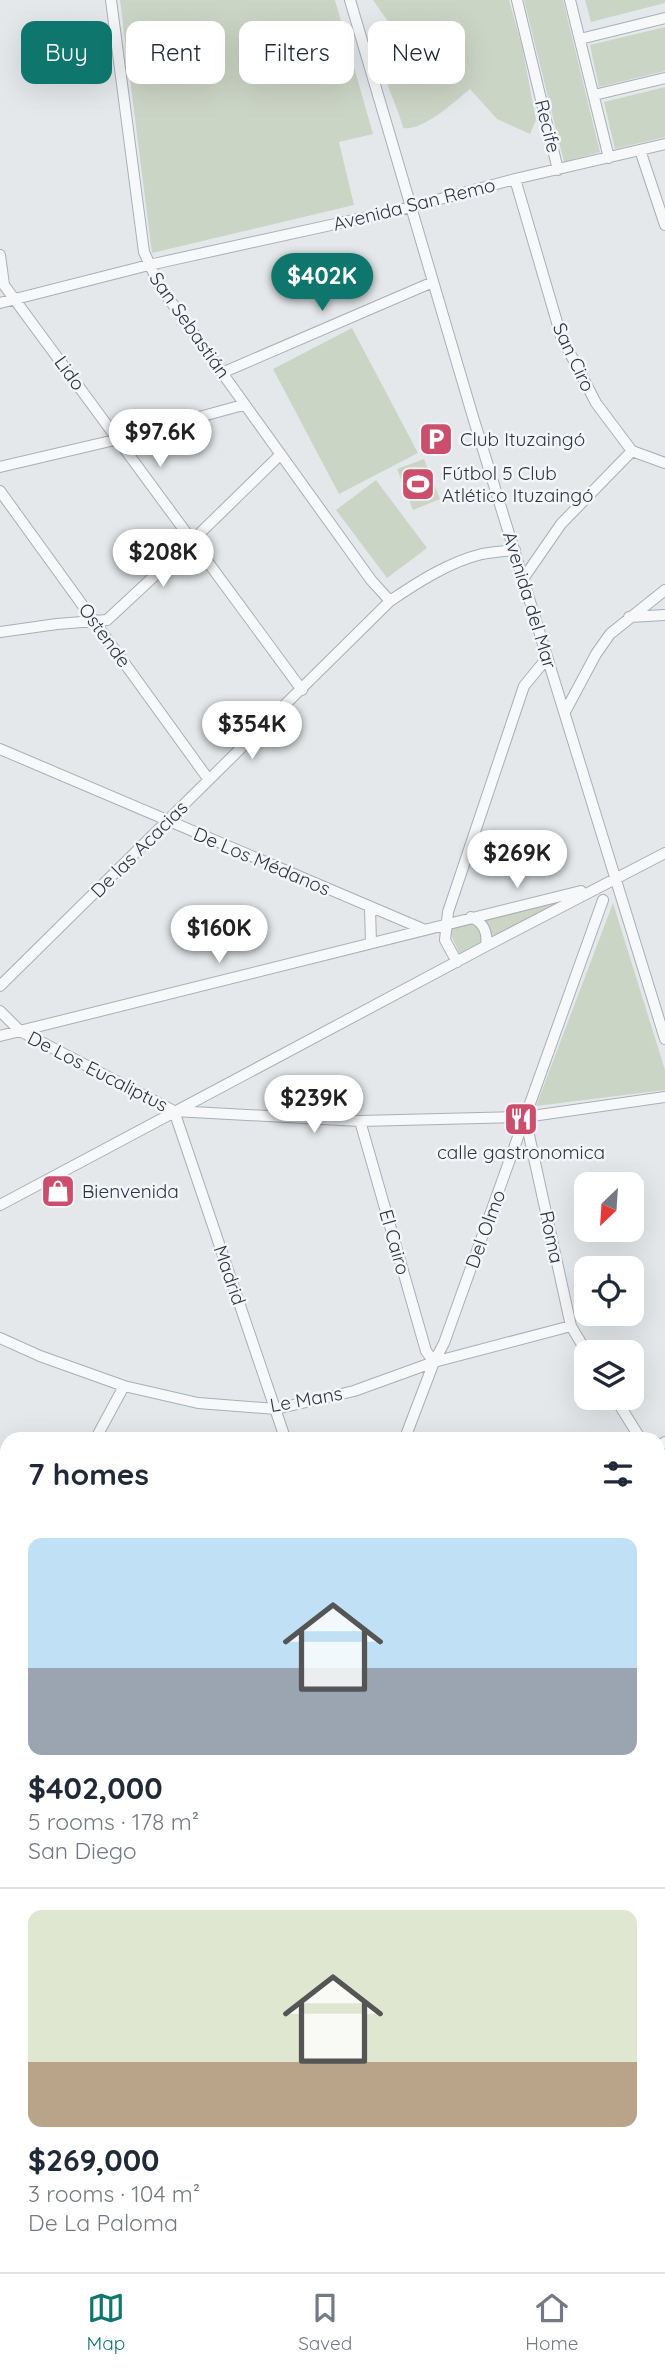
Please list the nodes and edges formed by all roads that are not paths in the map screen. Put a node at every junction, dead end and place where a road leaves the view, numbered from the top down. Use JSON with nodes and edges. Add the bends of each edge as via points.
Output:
{"nodes":[{"id":1,"x":111,"y":0,"type":"edge"},
{"id":2,"x":350,"y":0,"type":"edge"},
{"id":3,"x":517,"y":0,"type":"edge"},
{"id":4,"x":570,"y":0,"type":"edge"},
{"id":5,"x":665,"y":18,"type":"edge"},
{"id":6,"x":580,"y":38,"type":"junction"},
{"id":7,"x":665,"y":78,"type":"edge"},
{"id":8,"x":594,"y":95,"type":"junction"},
{"id":9,"x":665,"y":144,"type":"edge"},
{"id":10,"x":640,"y":150,"type":"junction"},
{"id":11,"x":609,"y":158,"type":"junction"},
{"id":12,"x":558,"y":170,"type":"junction"},
{"id":13,"x":515,"y":179,"type":"junction"},
{"id":14,"x":412,"y":206,"type":"junction"},
{"id":15,"x":665,"y":225,"type":"edge"},
{"id":16,"x":0,"y":255,"type":"edge"},
{"id":17,"x":149,"y":265,"type":"junction"},
{"id":18,"x":433,"y":282,"type":"junction"},
{"id":19,"x":15,"y":299,"type":"junction"},
{"id":20,"x":0,"y":303,"type":"edge"},
{"id":21,"x":224,"y":372,"type":"junction"},
{"id":22,"x":243,"y":405,"type":"junction"},
{"id":23,"x":118,"y":439,"type":"junction"},
{"id":24,"x":632,"y":451,"type":"junction"},
{"id":25,"x":280,"y":455,"type":"junction"},
{"id":26,"x":665,"y":463,"type":"edge"},
{"id":27,"x":0,"y":467,"type":"edge"},
{"id":28,"x":0,"y":491,"type":"edge"},
{"id":29,"x":192,"y":541,"type":"junction"},
{"id":30,"x":515,"y":550,"type":"junction"},
{"id":31,"x":523,"y":579,"type":"junction"},
{"id":32,"x":665,"y":590,"type":"edge"},
{"id":33,"x":390,"y":601,"type":"junction"},
{"id":34,"x":665,"y":615,"type":"edge"},
{"id":35,"x":629,"y":617,"type":"junction"},
{"id":36,"x":95,"y":622,"type":"junction"},
{"id":37,"x":0,"y":632,"type":"edge"},
{"id":38,"x":547,"y":658,"type":"junction"},
{"id":39,"x":302,"y":690,"type":"junction"},
{"id":40,"x":565,"y":712,"type":"junction"},
{"id":41,"x":0,"y":749,"type":"edge"},
{"id":42,"x":209,"y":780,"type":"junction"},
{"id":43,"x":168,"y":821,"type":"junction"},
{"id":44,"x":665,"y":853,"type":"edge"},
{"id":45,"x":616,"y":879,"type":"junction"},
{"id":46,"x":596,"y":888,"type":"junction"},
{"id":47,"x":603,"y":900,"type":"dead end"},
{"id":48,"x":370,"y":908,"type":"junction"},
{"id":49,"x":471,"y":917,"type":"junction"},
{"id":50,"x":446,"y":924,"type":"junction"},
{"id":51,"x":426,"y":929,"type":"junction"},
{"id":52,"x":445,"y":940,"type":"junction"},
{"id":53,"x":371,"y":943,"type":"junction"},
{"id":54,"x":486,"y":946,"type":"junction"},
{"id":55,"x":457,"y":962,"type":"junction"},
{"id":56,"x":0,"y":986,"type":"edge"},
{"id":57,"x":660,"y":1004,"type":"edge"},
{"id":58,"x":0,"y":1011,"type":"edge"},
{"id":59,"x":20,"y":1031,"type":"junction"},
{"id":60,"x":0,"y":1036,"type":"edge"},
{"id":61,"x":665,"y":1039,"type":"edge"},
{"id":62,"x":665,"y":1097,"type":"edge"},
{"id":63,"x":174,"y":1111,"type":"junction"},
{"id":64,"x":526,"y":1117,"type":"junction"},
{"id":65,"x":360,"y":1121,"type":"junction"},
{"id":66,"x":0,"y":1205,"type":"edge"},
{"id":67,"x":571,"y":1326,"type":"junction"},
{"id":68,"x":0,"y":1338,"type":"edge"},
{"id":69,"x":579,"y":1340,"type":"edge"},
{"id":70,"x":434,"y":1362,"type":"junction"},
{"id":71,"x":124,"y":1386,"type":"junction"},
{"id":72,"x":276,"y":1409,"type":"junction"},
{"id":73,"x":622,"y":1410,"type":"edge"},
{"id":74,"x":99,"y":1432,"type":"edge"},
{"id":75,"x":283,"y":1432,"type":"edge"},
{"id":76,"x":407,"y":1432,"type":"edge"},
{"id":77,"x":636,"y":1432,"type":"edge"}],
"edges":[{"from":1,"to":17,"type":"street","name":"San Sebastián"},
{"from":2,"to":14,"type":"street","name":"Avenida del Mar"},
{"from":3,"to":12,"type":"street","name":"Recife"},
{"from":4,"to":6,"type":"street"},
{"from":5,"to":6,"type":"street"},
{"from":6,"to":8,"type":"street"},
{"from":7,"to":8,"type":"street"},
{"from":8,"to":11,"type":"street"},
{"from":9,"to":10,"type":"street","name":"Avenida San Remo"},
{"from":10,"to":11,"type":"street","name":"Avenida San Remo"},
{"from":10,"to":15,"type":"street"},
{"from":11,"to":12,"type":"street","name":"Avenida San Remo"},
{"from":12,"to":13,"type":"street","name":"Avenida San Remo"},
{"from":13,"to":14,"type":"street","name":"Avenida San Remo"},
{"from":13,"to":24,"type":"street","name":"San Ciro","via":[[561,336],[596,403]]},
{"from":14,"to":17,"type":"street","name":"Avenida San Remo"},
{"from":14,"to":18,"type":"street","name":"Avenida del Mar"},
{"from":16,"to":19,"type":"street","name":"Lido","via":[[4,285]]},
{"from":17,"to":19,"type":"street","name":"Avenida San Remo"},
{"from":17,"to":21,"type":"street","name":"San Sebastián"},
{"from":18,"to":21,"type":"street"},
{"from":18,"to":30,"type":"street","name":"Avenida del Mar"},
{"from":19,"to":20,"type":"street","name":"Avenida San Remo"},
{"from":19,"to":23,"type":"street","name":"Lido"},
{"from":21,"to":22,"type":"street","name":"San Sebastián"},
{"from":22,"to":23,"type":"street"},
{"from":22,"to":25,"type":"street","name":"San Sebastián"},
{"from":23,"to":27,"type":"street"},
{"from":23,"to":29,"type":"street","name":"Lido"},
{"from":24,"to":26,"type":"street"},
{"from":24,"to":31,"type":"street","via":[[561,524]]},
{"from":25,"to":29,"type":"street"},
{"from":25,"to":33,"type":"street","name":"San Sebastián"},
{"from":28,"to":36,"type":"street","name":"Ostende"},
{"from":29,"to":36,"type":"street","via":[[107,620]]},
{"from":29,"to":39,"type":"street","name":"Lido"},
{"from":30,"to":31,"type":"street","name":"Avenida del Mar"},
{"from":30,"to":33,"type":"street","name":"De las Acacias","via":[[451,566]]},
{"from":31,"to":38,"type":"street","name":"Avenida del Mar"},
{"from":32,"to":35,"type":"street"},
{"from":33,"to":39,"type":"street","name":"De las Acacias"},
{"from":34,"to":35,"type":"street"},
{"from":35,"to":40,"type":"street","via":[[596,654]]},
{"from":36,"to":37,"type":"street"},
{"from":36,"to":42,"type":"street","name":"Ostende"},
{"from":38,"to":40,"type":"street","name":"Avenida del Mar"},
{"from":38,"to":50,"type":"street","via":[[524,686]]},
{"from":39,"to":42,"type":"street","name":"De las Acacias"},
{"from":40,"to":45,"type":"street","name":"Avenida del Mar"},
{"from":41,"to":43,"type":"street","name":"De Los Médanos"},
{"from":42,"to":43,"type":"street","name":"De las Acacias"},
{"from":43,"to":48,"type":"street","name":"De Los Médanos"},
{"from":43,"to":56,"type":"street","name":"De las Acacias"},
{"from":44,"to":45,"type":"street"},
{"from":45,"to":46,"type":"street"},
{"from":45,"to":57,"type":"street","name":"Avenida del Mar"},
{"from":46,"to":49,"type":"street"},
{"from":46,"to":54,"type":"street"},
{"from":47,"to":64,"type":"street","name":"Del Olmo"},
{"from":48,"to":51,"type":"street","name":"De Los Médanos"},
{"from":48,"to":53,"type":"street"},
{"from":49,"to":50,"type":"street"},
{"from":49,"to":54,"type":"street","via":[[483,925]]},
{"from":50,"to":51,"type":"street"},
{"from":50,"to":52,"type":"street"},
{"from":51,"to":52,"type":"street","name":"De Los Médanos"},
{"from":51,"to":53,"type":"street"},
{"from":52,"to":55,"type":"street"},
{"from":53,"to":59,"type":"street"},
{"from":54,"to":55,"type":"street"},
{"from":55,"to":63,"type":"street"},
{"from":57,"to":61,"type":"street","name":"Avenida del Mar"},
{"from":58,"to":59,"type":"street","name":"De Los Eucaliptus"},
{"from":59,"to":60,"type":"street"},
{"from":59,"to":63,"type":"street","name":"De Los Eucaliptus"},
{"from":62,"to":64,"type":"street","name":"De Los Eucaliptus"},
{"from":63,"to":65,"type":"street","name":"De Los Eucaliptus"},
{"from":63,"to":66,"type":"street"},
{"from":63,"to":72,"type":"street","name":"Madrid"},
{"from":64,"to":65,"type":"street","name":"De Los Eucaliptus"},
{"from":64,"to":67,"type":"street","name":"Roma"},
{"from":64,"to":70,"type":"street","name":"Del Olmo"},
{"from":65,"to":70,"type":"street","name":"El Cairo","via":[[426,1351]]},
{"from":67,"to":69,"type":"street","name":"Roma"},
{"from":67,"to":70,"type":"street","name":"Le Mans"},
{"from":68,"to":71,"type":"street","name":"Le Mans"},
{"from":70,"to":72,"type":"street","name":"Le Mans","via":[[354,1391]]},
{"from":70,"to":76,"type":"street","name":"Del Olmo"},
{"from":71,"to":72,"type":"street","name":"Le Mans","via":[[198,1403]]},
{"from":71,"to":74,"type":"street"},
{"from":72,"to":75,"type":"street","name":"Madrid"},
{"from":73,"to":77,"type":"street"}]}
